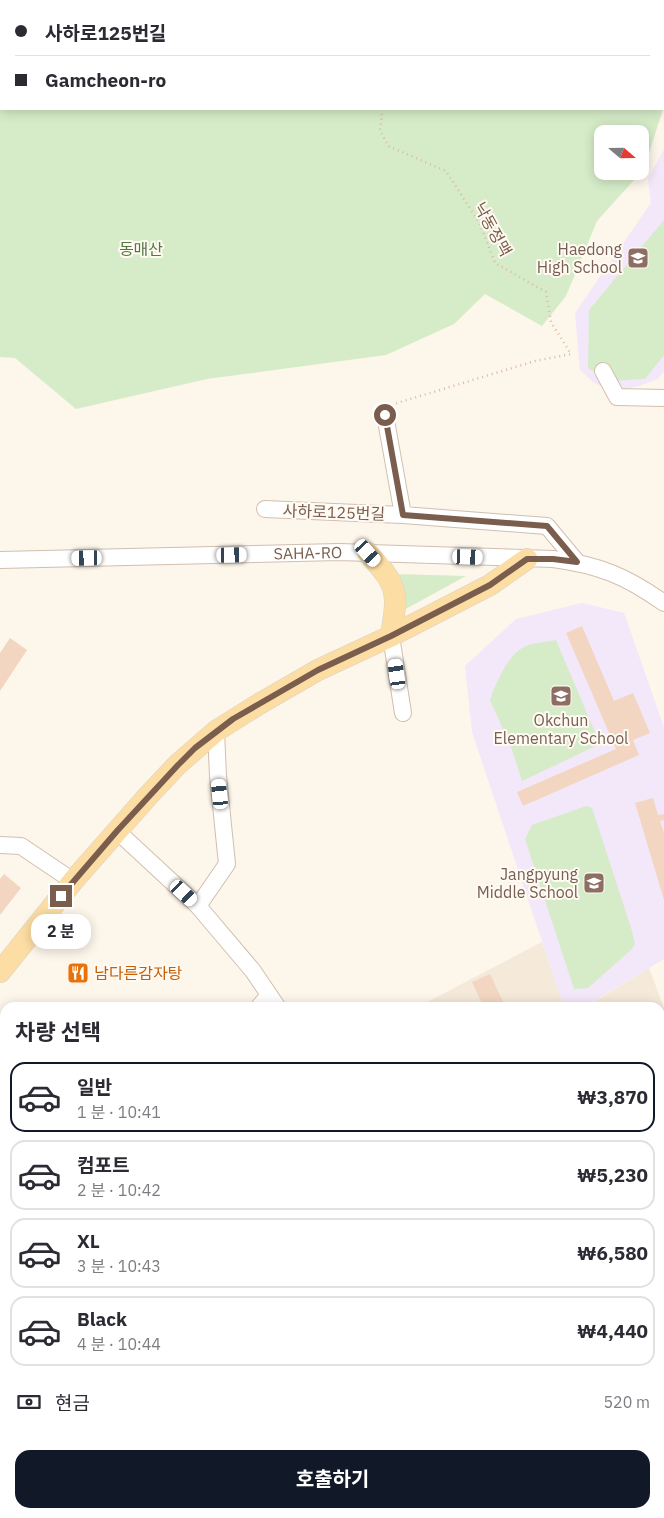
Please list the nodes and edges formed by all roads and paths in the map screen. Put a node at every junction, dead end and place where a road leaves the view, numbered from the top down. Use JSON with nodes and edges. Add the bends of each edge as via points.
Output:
{"nodes":[{"id":1,"x":380,"y":110,"type":"edge"},
{"id":2,"x":603,"y":371,"type":"dead end"},
{"id":3,"x":664,"y":398,"type":"edge"},
{"id":4,"x":385,"y":415,"type":"joint"},
{"id":5,"x":265,"y":510,"type":"dead end"},
{"id":6,"x":403,"y":515,"type":"junction"},
{"id":7,"x":368,"y":553,"type":"junction"},
{"id":8,"x":527,"y":559,"type":"junction"},
{"id":9,"x":0,"y":560,"type":"edge"},
{"id":10,"x":577,"y":562,"type":"junction"},
{"id":11,"x":664,"y":602,"type":"edge"},
{"id":12,"x":391,"y":636,"type":"junction"},
{"id":13,"x":403,"y":713,"type":"dead end"},
{"id":14,"x":216,"y":731,"type":"junction"},
{"id":15,"x":117,"y":831,"type":"junction"},
{"id":16,"x":0,"y":844,"type":"edge"},
{"id":17,"x":73,"y":881,"type":"junction"},
{"id":18,"x":198,"y":906,"type":"junction"},
{"id":19,"x":0,"y":972,"type":"edge"},
{"id":20,"x":274,"y":1001,"type":"edge"}],
"edges":[{"from":1,"to":4,"type":"path","name":"낙동정맥","via":[[380,130],[388,146],[446,171],[480,224],[496,263],[546,292],[551,322],[571,354],[395,403]]},
{"from":2,"to":3,"type":"street","via":[[616,397]]},
{"from":4,"to":6,"type":"street","name":"사하로125번길"},
{"from":5,"to":6,"type":"street","name":"사하로125번길"},
{"from":6,"to":10,"type":"street","name":"사하로125번길","via":[[547,526]]},
{"from":7,"to":8,"type":"street","name":"SAHA-RO"},
{"from":7,"to":9,"type":"street","name":"SAHA-RO"},
{"from":7,"to":12,"type":"main road","via":[[383,570],[394,592],[396,602]]},
{"from":8,"to":10,"type":"street","name":"SAHA-RO"},
{"from":8,"to":12,"type":"main road","via":[[490,585]]},
{"from":10,"to":11,"type":"street","name":"SAHA-RO","via":[[630,580]]},
{"from":12,"to":13,"type":"street"},
{"from":12,"to":14,"type":"main road","via":[[318,670]]},
{"from":14,"to":15,"type":"main road","via":[[178,765]]},
{"from":14,"to":18,"type":"street","via":[[227,864]]},
{"from":15,"to":17,"type":"main road"},
{"from":15,"to":18,"type":"street"},
{"from":16,"to":17,"type":"street","via":[[21,846]]},
{"from":17,"to":19,"type":"main road"},
{"from":18,"to":20,"type":"street"}]}
